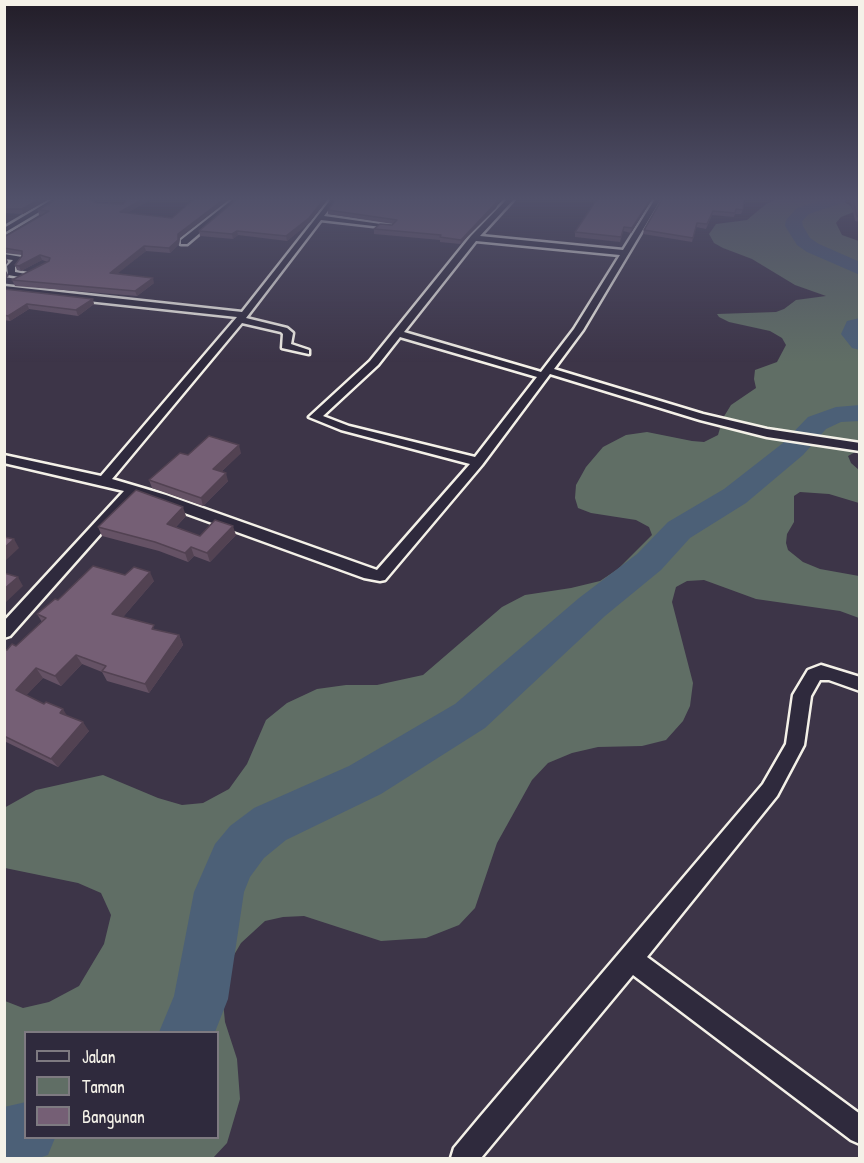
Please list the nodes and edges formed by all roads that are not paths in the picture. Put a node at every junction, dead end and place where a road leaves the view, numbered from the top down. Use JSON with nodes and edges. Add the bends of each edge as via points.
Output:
{"nodes":[{"id":1,"x":292,"y":253,"type":"edge"},
{"id":2,"x":462,"y":253,"type":"edge"},
{"id":3,"x":626,"y":253,"type":"edge"},
{"id":4,"x":4,"y":256,"type":"edge"},
{"id":5,"x":4,"y":287,"type":"edge"},
{"id":6,"x":242,"y":317,"type":"junction"},
{"id":7,"x":398,"y":333,"type":"junction"},
{"id":8,"x":305,"y":352,"type":"dead end"},
{"id":9,"x":546,"y":373,"type":"junction"},
{"id":10,"x":860,"y":447,"type":"edge"},
{"id":11,"x":4,"y":459,"type":"edge"},
{"id":12,"x":478,"y":462,"type":"junction"},
{"id":13,"x":104,"y":482,"type":"junction"},
{"id":14,"x":132,"y":490,"type":"junction"},
{"id":15,"x":4,"y":632,"type":"edge"},
{"id":16,"x":860,"y":684,"type":"edge"},
{"id":17,"x":631,"y":959,"type":"junction"},
{"id":18,"x":860,"y":1131,"type":"edge"},
{"id":19,"x":464,"y":1158,"type":"edge"}],
"edges":[{"from":1,"to":6,"type":"street"},
{"from":2,"to":7,"type":"street"},
{"from":3,"to":9,"type":"street","via":[[589,314]]},
{"from":4,"to":5,"type":"street","via":[[19,259],[10,266],[11,273],[27,274]]},
{"from":5,"to":6,"type":"street"},
{"from":6,"to":8,"type":"street","via":[[284,330],[288,333],[286,346]]},
{"from":6,"to":13,"type":"street"},
{"from":7,"to":9,"type":"street"},
{"from":7,"to":12,"type":"street","via":[[374,363],[315,417]]},
{"from":9,"to":10,"type":"street","via":[[700,417]]},
{"from":9,"to":12,"type":"street"},
{"from":11,"to":13,"type":"street"},
{"from":12,"to":14,"type":"street","via":[[380,576]]},
{"from":13,"to":14,"type":"street"},
{"from":14,"to":15,"type":"street"},
{"from":16,"to":17,"type":"street","via":[[830,673],[814,675],[802,695],[795,746],[770,790]]},
{"from":17,"to":18,"type":"street"},
{"from":17,"to":19,"type":"street"}]}
